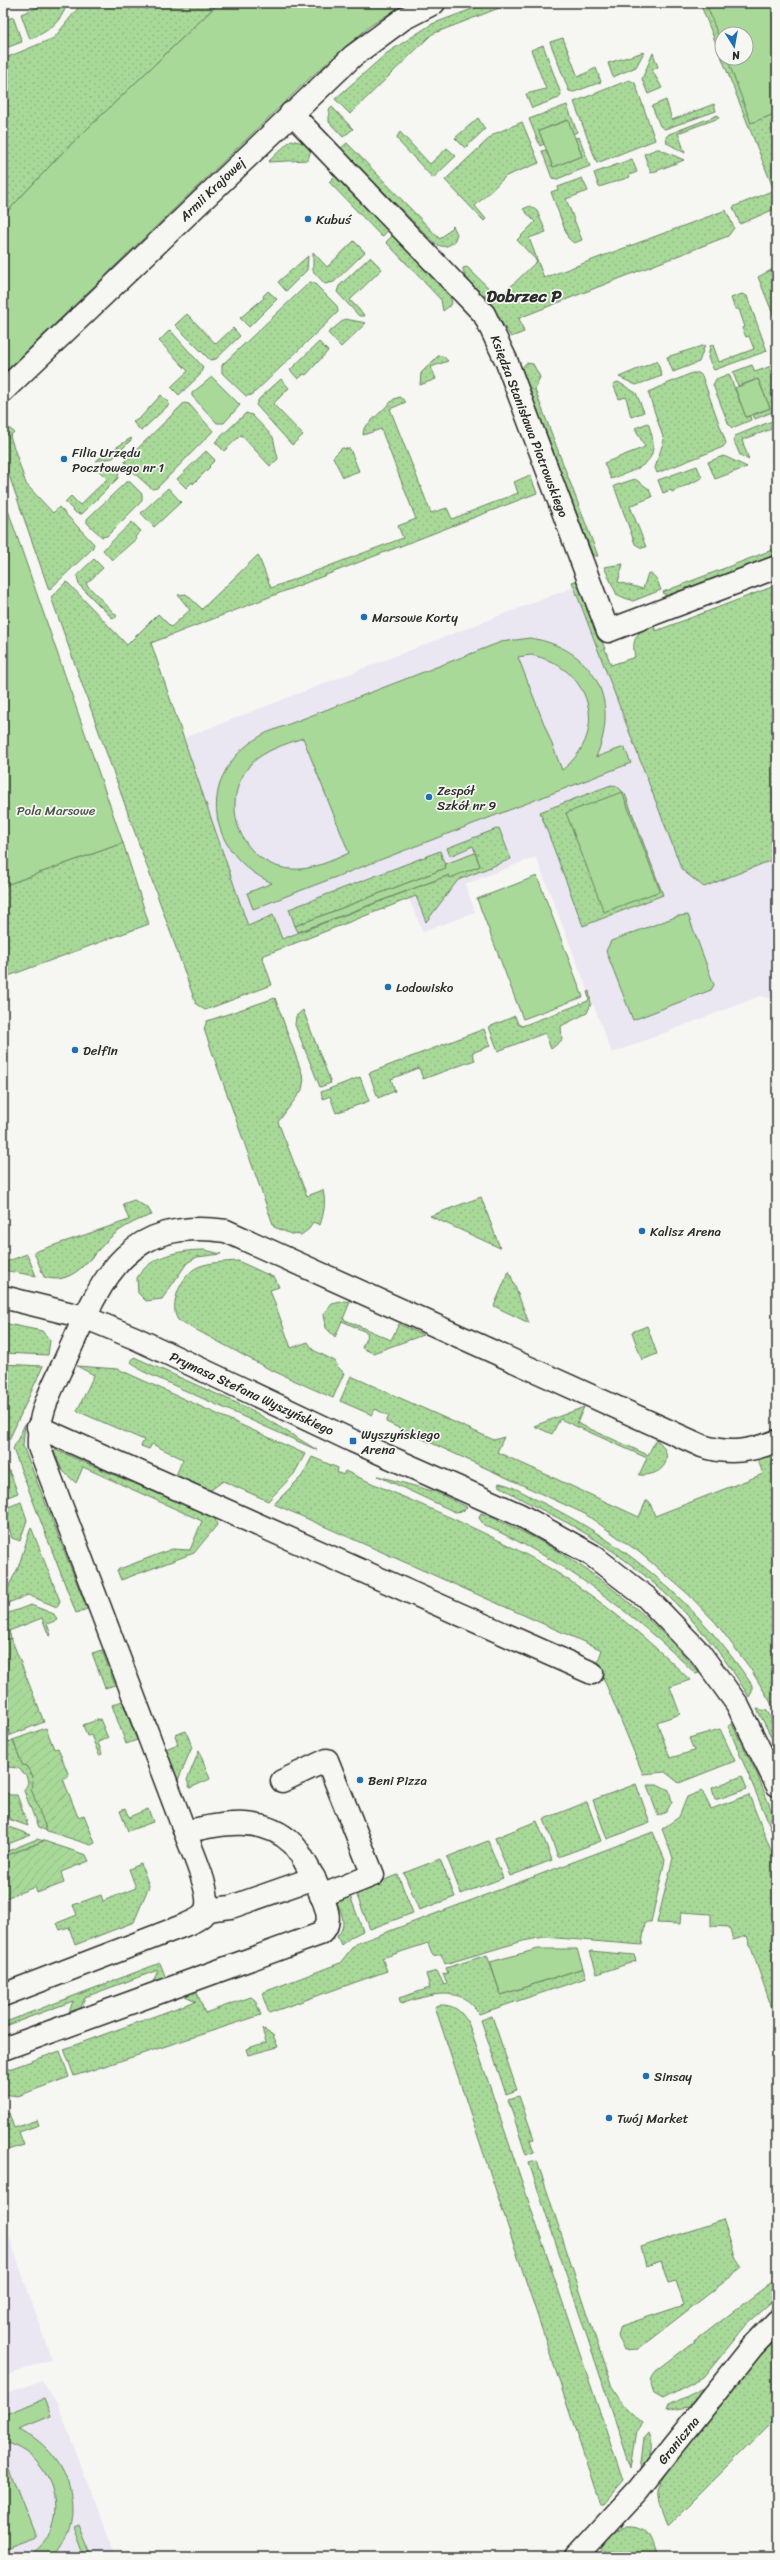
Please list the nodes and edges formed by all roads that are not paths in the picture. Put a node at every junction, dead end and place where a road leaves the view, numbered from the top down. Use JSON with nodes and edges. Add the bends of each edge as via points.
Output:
{"nodes":[{"id":1,"x":434,"y":3,"type":"edge"},
{"id":2,"x":291,"y":113,"type":"junction"},
{"id":3,"x":3,"y":391,"type":"edge"},
{"id":4,"x":777,"y":567,"type":"edge"},
{"id":5,"x":3,"y":1297,"type":"edge"},
{"id":6,"x":84,"y":1317,"type":"junction"},
{"id":7,"x":38,"y":1427,"type":"junction"},
{"id":8,"x":777,"y":1441,"type":"edge"},
{"id":9,"x":592,"y":1673,"type":"dead end"},
{"id":10,"x":282,"y":1781,"type":"dead end"},
{"id":11,"x":777,"y":1785,"type":"edge"},
{"id":12,"x":185,"y":1832,"type":"junction"},
{"id":13,"x":317,"y":1887,"type":"junction"},
{"id":14,"x":206,"y":1910,"type":"junction"},
{"id":15,"x":3,"y":1995,"type":"edge"},
{"id":16,"x":3,"y":2049,"type":"edge"},
{"id":17,"x":777,"y":2321,"type":"edge"},
{"id":18,"x":576,"y":2557,"type":"edge"}],
"edges":[{"from":1,"to":2,"type":"street","name":"Armii Krajowej","via":[[377,36]]},
{"from":2,"to":3,"type":"street","name":"Armii Krajowej"},
{"from":2,"to":4,"type":"street","name":"Księdza Stanisława Piotrowskiego","via":[[474,302],[492,328],[608,632]]},
{"from":5,"to":6,"type":"street","name":"Prymasa Stefana Wyszyńskiego"},
{"from":6,"to":7,"type":"street","via":[[44,1405]]},
{"from":6,"to":8,"type":"street","via":[[107,1275],[134,1248],[149,1239],[187,1229],[226,1231],[702,1446],[732,1453]]},
{"from":6,"to":11,"type":"street","name":"Prymasa Stefana Wyszyńskiego","via":[[135,1338],[346,1438],[520,1516],[598,1559],[660,1610],[709,1663],[747,1722]]},
{"from":7,"to":9,"type":"street"},
{"from":7,"to":12,"type":"street","via":[[39,1447],[44,1463]]},
{"from":10,"to":13,"type":"street","via":[[327,1760],[373,1875]]},
{"from":12,"to":13,"type":"street","via":[[226,1824],[252,1824],[274,1831],[293,1845]]},
{"from":12,"to":14,"type":"street","via":[[205,1892]]},
{"from":13,"to":14,"type":"street","via":[[231,1908]]},
{"from":13,"to":16,"type":"street","via":[[329,1918],[325,1930],[320,1934]]},
{"from":14,"to":15,"type":"street","via":[[203,1915],[185,1925]]},
{"from":17,"to":18,"type":"street","name":"Graniczna","via":[[753,2346],[638,2490]]}]}
